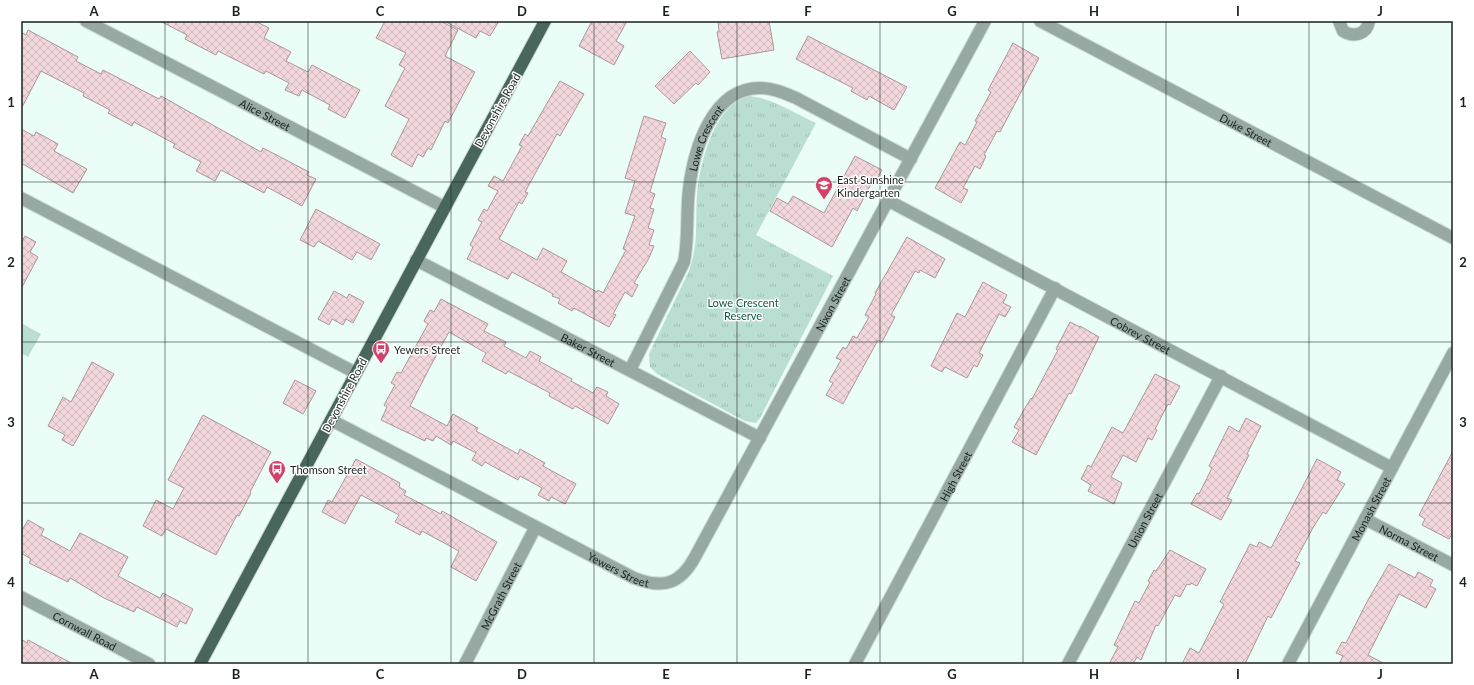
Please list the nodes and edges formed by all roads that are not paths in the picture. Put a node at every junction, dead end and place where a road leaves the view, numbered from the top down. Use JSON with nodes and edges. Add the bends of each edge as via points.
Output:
{"nodes":[{"id":1,"x":86,"y":21,"type":"edge"},
{"id":2,"x":545,"y":21,"type":"edge"},
{"id":3,"x":984,"y":21,"type":"edge"},
{"id":4,"x":1040,"y":21,"type":"edge"},
{"id":5,"x":1339,"y":21,"type":"edge"},
{"id":6,"x":1369,"y":21,"type":"edge"},
{"id":7,"x":911,"y":159,"type":"junction"},
{"id":8,"x":21,"y":198,"type":"edge"},
{"id":9,"x":889,"y":201,"type":"junction"},
{"id":10,"x":444,"y":207,"type":"junction"},
{"id":11,"x":1453,"y":238,"type":"edge"},
{"id":12,"x":416,"y":260,"type":"junction"},
{"id":13,"x":1055,"y":288,"type":"junction"},
{"id":14,"x":1453,"y":353,"type":"edge"},
{"id":15,"x":630,"y":370,"type":"junction"},
{"id":16,"x":356,"y":373,"type":"junction"},
{"id":17,"x":1220,"y":376,"type":"junction"},
{"id":18,"x":331,"y":420,"type":"junction"},
{"id":19,"x":760,"y":438,"type":"junction"},
{"id":20,"x":1392,"y":468,"type":"junction"},
{"id":21,"x":1365,"y":519,"type":"junction"},
{"id":22,"x":535,"y":528,"type":"junction"},
{"id":23,"x":1453,"y":565,"type":"edge"},
{"id":24,"x":674,"y":581,"type":"joint"},
{"id":25,"x":21,"y":597,"type":"edge"},
{"id":26,"x":149,"y":664,"type":"edge"},
{"id":27,"x":200,"y":664,"type":"edge"},
{"id":28,"x":465,"y":664,"type":"edge"},
{"id":29,"x":855,"y":664,"type":"edge"},
{"id":30,"x":1068,"y":664,"type":"edge"},
{"id":31,"x":1288,"y":664,"type":"edge"}],
"edges":[{"from":1,"to":10,"type":"street","name":"Alice Street"},
{"from":2,"to":10,"type":"main road","name":"Devonshire Road"},
{"from":3,"to":7,"type":"street","name":"Nixon Street"},
{"from":4,"to":11,"type":"street","name":"Duke Street"},
{"from":5,"to":6,"type":"street","via":[[1343,31],[1352,35],[1362,33]]},
{"from":7,"to":9,"type":"street","name":"Nixon Street"},
{"from":7,"to":15,"type":"street","name":"Lowe Crescent","via":[[776,90],[760,88],[726,99],[708,126],[692,169],[684,262]]},
{"from":8,"to":16,"type":"street"},
{"from":9,"to":13,"type":"street","name":"Cobrey Street"},
{"from":9,"to":19,"type":"street","name":"Nixon Street"},
{"from":10,"to":12,"type":"main road","name":"Devonshire Road"},
{"from":12,"to":15,"type":"street","name":"Baker Street"},
{"from":12,"to":16,"type":"main road","name":"Devonshire Road"},
{"from":13,"to":17,"type":"street","name":"Cobrey Street"},
{"from":13,"to":29,"type":"street","name":"High Street"},
{"from":14,"to":20,"type":"street","name":"Monash Street"},
{"from":15,"to":19,"type":"street","name":"Baker Street"},
{"from":16,"to":18,"type":"main road","name":"Devonshire Road"},
{"from":17,"to":20,"type":"street","name":"Cobrey Street"},
{"from":17,"to":30,"type":"street","name":"Union Street"},
{"from":18,"to":22,"type":"street","name":"Yewers Street"},
{"from":18,"to":27,"type":"main road","name":"Devonshire Road"},
{"from":19,"to":24,"type":"street","name":"Nixon Street","via":[[689,569]]},
{"from":20,"to":21,"type":"street","name":"Monash Street"},
{"from":21,"to":23,"type":"street","name":"Norma Street"},
{"from":21,"to":31,"type":"street","name":"Monash Street"},
{"from":22,"to":24,"type":"street","name":"Yewers Street","via":[[646,583],[656,585]]},
{"from":22,"to":28,"type":"street","name":"McGrath Street"},
{"from":25,"to":26,"type":"street","name":"Cornwall Road"}]}
